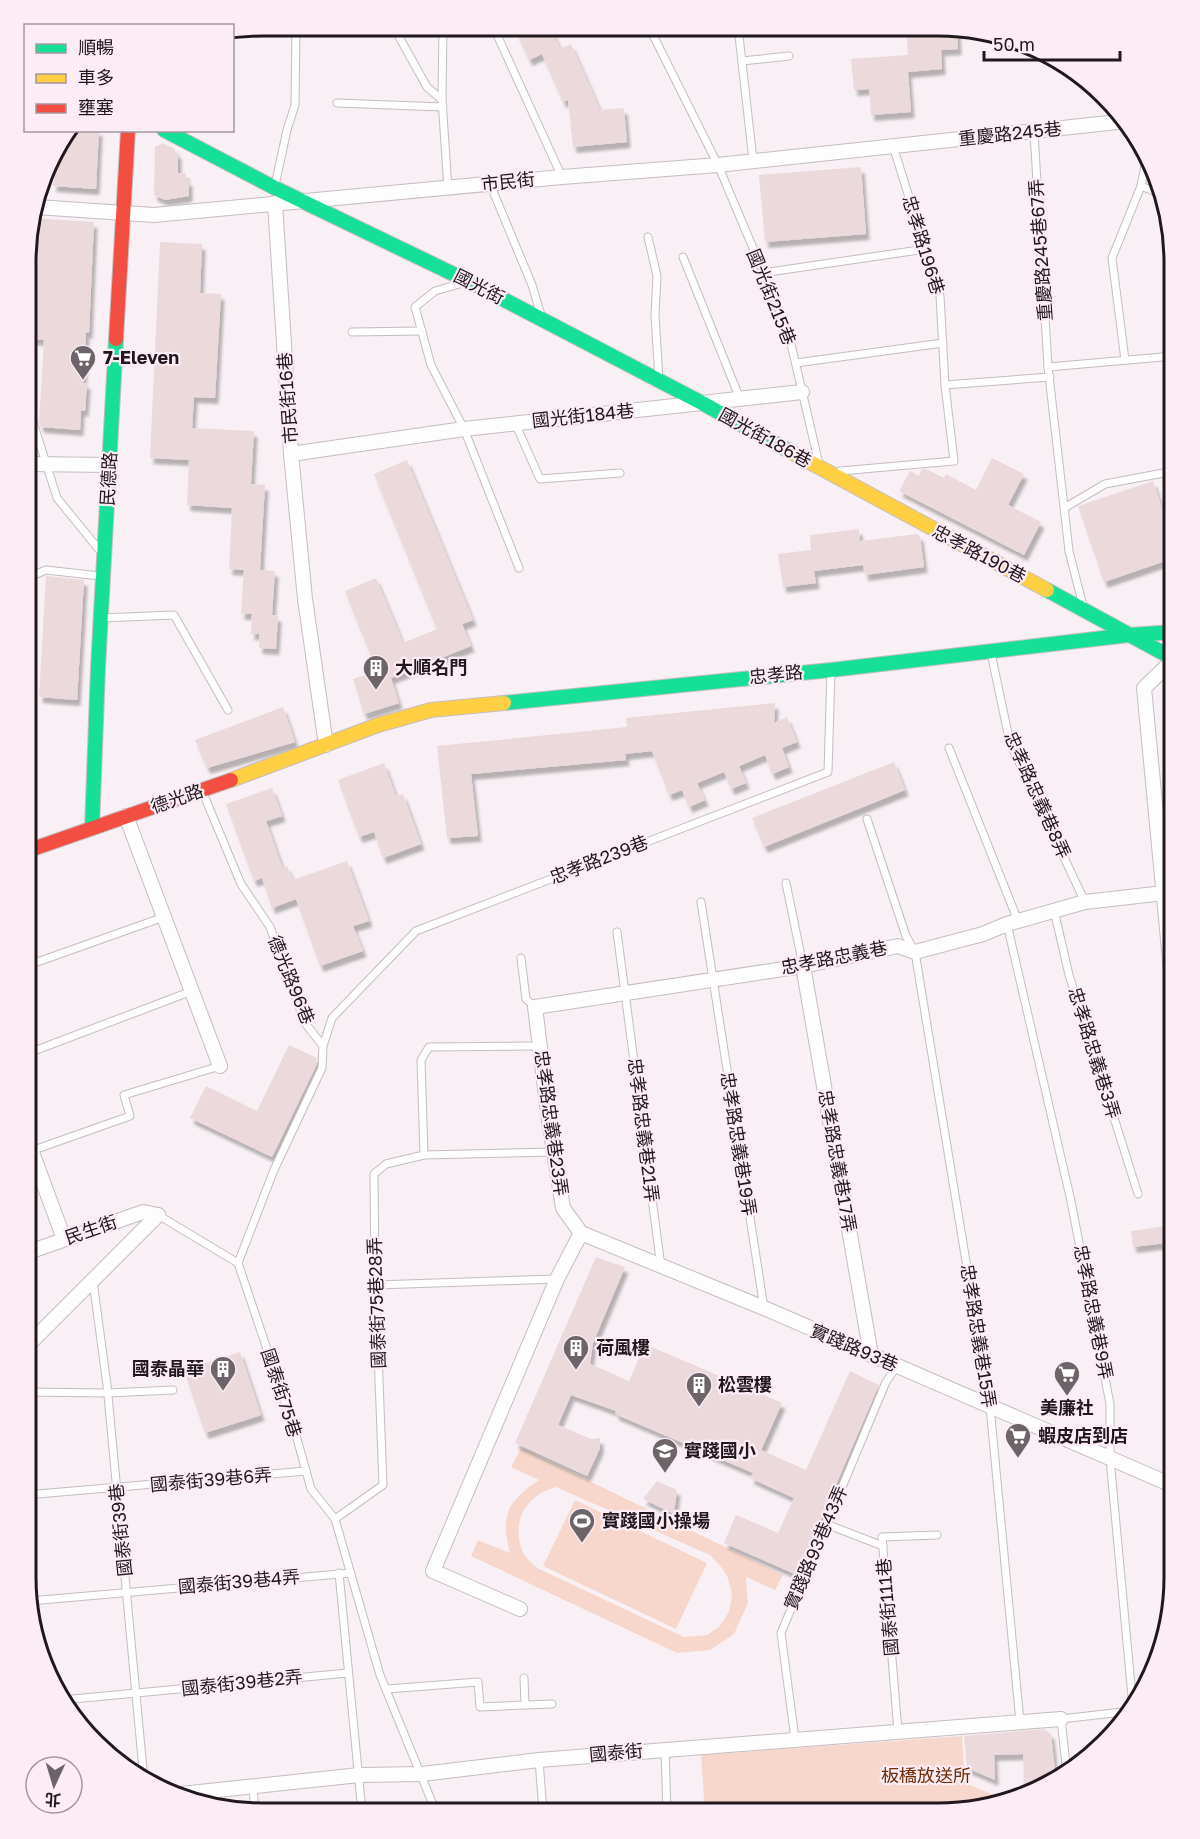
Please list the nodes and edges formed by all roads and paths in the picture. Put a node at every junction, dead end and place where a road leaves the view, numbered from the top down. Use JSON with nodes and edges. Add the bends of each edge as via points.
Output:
{"nodes":[{"id":1,"x":296,"y":36,"type":"edge"},
{"id":2,"x":399,"y":36,"type":"edge"},
{"id":3,"x":443,"y":36,"type":"edge"},
{"id":4,"x":498,"y":36,"type":"edge"},
{"id":5,"x":654,"y":36,"type":"edge"},
{"id":6,"x":739,"y":36,"type":"edge"},
{"id":7,"x":789,"y":56,"type":"dead end"},
{"id":8,"x":742,"y":61,"type":"junction"},
{"id":9,"x":337,"y":103,"type":"dead end"},
{"id":10,"x":442,"y":103,"type":"junction"},
{"id":11,"x":1116,"y":122,"type":"edge"},
{"id":12,"x":128,"y":132,"type":"edge"},
{"id":13,"x":168,"y":132,"type":"edge"},
{"id":14,"x":1034,"y":132,"type":"junction"},
{"id":15,"x":893,"y":146,"type":"junction"},
{"id":16,"x":753,"y":160,"type":"junction"},
{"id":17,"x":718,"y":165,"type":"junction"},
{"id":18,"x":1144,"y":169,"type":"edge"},
{"id":19,"x":562,"y":177,"type":"junction"},
{"id":20,"x":490,"y":184,"type":"junction"},
{"id":21,"x":1141,"y":186,"type":"junction"},
{"id":22,"x":275,"y":188,"type":"junction"},
{"id":23,"x":448,"y":189,"type":"junction"},
{"id":24,"x":1152,"y":191,"type":"edge"},
{"id":25,"x":303,"y":201,"type":"junction"},
{"id":26,"x":275,"y":204,"type":"junction"},
{"id":27,"x":43,"y":208,"type":"edge"},
{"id":28,"x":124,"y":214,"type":"junction"},
{"id":29,"x":648,"y":237,"type":"dead end"},
{"id":30,"x":926,"y":249,"type":"junction"},
{"id":31,"x":683,"y":257,"type":"dead end"},
{"id":32,"x":762,"y":273,"type":"junction"},
{"id":33,"x":468,"y":281,"type":"junction"},
{"id":34,"x":543,"y":321,"type":"junction"},
{"id":35,"x":422,"y":331,"type":"junction"},
{"id":36,"x":352,"y":332,"type":"dead end"},
{"id":37,"x":943,"y":343,"type":"junction"},
{"id":38,"x":1164,"y":357,"type":"edge"},
{"id":39,"x":1125,"y":360,"type":"junction"},
{"id":40,"x":796,"y":363,"type":"junction"},
{"id":41,"x":1048,"y":368,"type":"junction"},
{"id":42,"x":1050,"y":377,"type":"junction"},
{"id":43,"x":659,"y":382,"type":"junction"},
{"id":44,"x":945,"y":385,"type":"junction"},
{"id":45,"x":802,"y":392,"type":"junction"},
{"id":46,"x":740,"y":399,"type":"junction"},
{"id":47,"x":702,"y":403,"type":"junction"},
{"id":48,"x":515,"y":423,"type":"junction"},
{"id":49,"x":464,"y":429,"type":"junction"},
{"id":50,"x":36,"y":434,"type":"edge"},
{"id":51,"x":291,"y":454,"type":"junction"},
{"id":52,"x":36,"y":464,"type":"edge"},
{"id":53,"x":45,"y":465,"type":"junction"},
{"id":54,"x":110,"y":465,"type":"junction"},
{"id":55,"x":824,"y":470,"type":"junction"},
{"id":56,"x":620,"y":473,"type":"dead end"},
{"id":57,"x":1164,"y":473,"type":"edge"},
{"id":58,"x":1066,"y":507,"type":"junction"},
{"id":59,"x":104,"y":556,"type":"junction"},
{"id":60,"x":519,"y":568,"type":"dead end"},
{"id":61,"x":36,"y":574,"type":"edge"},
{"id":62,"x":103,"y":576,"type":"junction"},
{"id":63,"x":1085,"y":615,"type":"junction"},
{"id":64,"x":101,"y":618,"type":"junction"},
{"id":65,"x":1164,"y":633,"type":"edge"},
{"id":66,"x":1129,"y":635,"type":"junction"},
{"id":67,"x":991,"y":651,"type":"junction"},
{"id":68,"x":1164,"y":654,"type":"edge"},
{"id":69,"x":1164,"y":669,"type":"edge"},
{"id":70,"x":831,"y":670,"type":"junction"},
{"id":71,"x":228,"y":710,"type":"dead end"},
{"id":72,"x":378,"y":725,"type":"joint"},
{"id":73,"x":326,"y":745,"type":"junction"},
{"id":74,"x":950,"y":748,"type":"dead end"},
{"id":75,"x":202,"y":790,"type":"junction"},
{"id":76,"x":126,"y":816,"type":"junction"},
{"id":77,"x":867,"y":819,"type":"dead end"},
{"id":78,"x":92,"y":828,"type":"junction"},
{"id":79,"x":36,"y":848,"type":"edge"},
{"id":80,"x":786,"y":883,"type":"dead end"},
{"id":81,"x":1164,"y":893,"type":"joint"},
{"id":82,"x":701,"y":902,"type":"dead end"},
{"id":83,"x":1084,"y":902,"type":"junction"},
{"id":84,"x":1054,"y":910,"type":"junction"},
{"id":85,"x":164,"y":917,"type":"junction"},
{"id":86,"x":1012,"y":922,"type":"junction"},
{"id":87,"x":617,"y":932,"type":"dead end"},
{"id":88,"x":915,"y":952,"type":"junction"},
{"id":89,"x":521,"y":958,"type":"dead end"},
{"id":90,"x":36,"y":962,"type":"edge"},
{"id":91,"x":803,"y":966,"type":"junction"},
{"id":92,"x":713,"y":979,"type":"junction"},
{"id":93,"x":192,"y":991,"type":"junction"},
{"id":94,"x":626,"y":993,"type":"junction"},
{"id":95,"x":535,"y":1007,"type":"junction"},
{"id":96,"x":323,"y":1046,"type":"junction"},
{"id":97,"x":541,"y":1046,"type":"junction"},
{"id":98,"x":36,"y":1050,"type":"edge"},
{"id":99,"x":220,"y":1066,"type":"joint"},
{"id":100,"x":36,"y":1149,"type":"edge"},
{"id":101,"x":553,"y":1152,"type":"junction"},
{"id":102,"x":423,"y":1155,"type":"junction"},
{"id":103,"x":36,"y":1169,"type":"edge"},
{"id":104,"x":1138,"y":1194,"type":"dead end"},
{"id":105,"x":158,"y":1215,"type":"junction"},
{"id":106,"x":581,"y":1233,"type":"junction"},
{"id":107,"x":64,"y":1239,"type":"junction"},
{"id":108,"x":36,"y":1249,"type":"edge"},
{"id":109,"x":238,"y":1263,"type":"junction"},
{"id":110,"x":661,"y":1267,"type":"junction"},
{"id":111,"x":556,"y":1279,"type":"junction"},
{"id":112,"x":93,"y":1281,"type":"junction"},
{"id":113,"x":376,"y":1285,"type":"junction"},
{"id":114,"x":764,"y":1308,"type":"junction"},
{"id":115,"x":36,"y":1337,"type":"edge"},
{"id":116,"x":871,"y":1355,"type":"junction"},
{"id":117,"x":897,"y":1366,"type":"junction"},
{"id":118,"x":173,"y":1390,"type":"dead end"},
{"id":119,"x":36,"y":1392,"type":"edge"},
{"id":120,"x":107,"y":1393,"type":"junction"},
{"id":121,"x":990,"y":1407,"type":"junction"},
{"id":122,"x":1110,"y":1459,"type":"junction"},
{"id":123,"x":306,"y":1471,"type":"junction"},
{"id":124,"x":1164,"y":1482,"type":"edge"},
{"id":125,"x":117,"y":1488,"type":"junction"},
{"id":126,"x":36,"y":1494,"type":"edge"},
{"id":127,"x":335,"y":1519,"type":"junction"},
{"id":128,"x":826,"y":1524,"type":"junction"},
{"id":129,"x":937,"y":1535,"type":"dead end"},
{"id":130,"x":883,"y":1546,"type":"junction"},
{"id":131,"x":339,"y":1573,"type":"junction"},
{"id":132,"x":351,"y":1573,"type":"junction"},
{"id":133,"x":127,"y":1592,"type":"junction"},
{"id":134,"x":37,"y":1600,"type":"edge"},
{"id":135,"x":520,"y":1609,"type":"dead end"},
{"id":136,"x":348,"y":1673,"type":"junction"},
{"id":137,"x":524,"y":1678,"type":"dead end"},
{"id":138,"x":387,"y":1689,"type":"junction"},
{"id":139,"x":136,"y":1693,"type":"junction"},
{"id":140,"x":1131,"y":1695,"type":"edge"},
{"id":141,"x":72,"y":1699,"type":"edge"},
{"id":142,"x":552,"y":1704,"type":"dead end"},
{"id":143,"x":525,"y":1705,"type":"junction"},
{"id":144,"x":1120,"y":1711,"type":"edge"},
{"id":145,"x":1061,"y":1719,"type":"junction"},
{"id":146,"x":1020,"y":1722,"type":"junction"},
{"id":147,"x":898,"y":1731,"type":"junction"},
{"id":148,"x":795,"y":1739,"type":"junction"},
{"id":149,"x":665,"y":1749,"type":"junction"},
{"id":150,"x":539,"y":1760,"type":"junction"},
{"id":151,"x":1066,"y":1764,"type":"edge"},
{"id":152,"x":143,"y":1769,"type":"edge"},
{"id":153,"x":422,"y":1773,"type":"junction"},
{"id":154,"x":358,"y":1775,"type":"junction"},
{"id":155,"x":253,"y":1787,"type":"junction"},
{"id":156,"x":195,"y":1793,"type":"edge"},
{"id":157,"x":254,"y":1803,"type":"edge"},
{"id":158,"x":361,"y":1803,"type":"edge"},
{"id":159,"x":433,"y":1803,"type":"edge"},
{"id":160,"x":542,"y":1803,"type":"edge"},
{"id":161,"x":667,"y":1803,"type":"edge"}],
"edges":[{"from":1,"to":22,"type":"lane","via":[[295,105]]},
{"from":2,"to":10,"type":"lane","via":[[427,87]]},
{"from":3,"to":10,"type":"lane"},
{"from":4,"to":19,"type":"lane"},
{"from":5,"to":17,"type":"lane","name":"國光街215巷"},
{"from":6,"to":8,"type":"lane"},
{"from":7,"to":8,"type":"lane"},
{"from":8,"to":16,"type":"lane"},
{"from":9,"to":10,"type":"lane"},
{"from":10,"to":23,"type":"lane"},
{"from":11,"to":14,"type":"street","name":"重慶路245巷"},
{"from":12,"to":28,"type":"street","name":"民德路"},
{"from":13,"to":22,"type":"street","name":"國光街"},
{"from":14,"to":15,"type":"street","name":"重慶路245巷"},
{"from":14,"to":41,"type":"lane","name":"重慶路245巷67弄"},
{"from":15,"to":16,"type":"street","name":"市民街"},
{"from":15,"to":30,"type":"lane","name":"忠孝路196巷"},
{"from":16,"to":17,"type":"street","name":"市民街"},
{"from":17,"to":19,"type":"street","name":"市民街"},
{"from":17,"to":32,"type":"lane","name":"國光街215巷"},
{"from":18,"to":21,"type":"lane"},
{"from":19,"to":20,"type":"street","name":"市民街"},
{"from":20,"to":23,"type":"street","name":"市民街"},
{"from":20,"to":34,"type":"lane"},
{"from":21,"to":24,"type":"lane"},
{"from":21,"to":39,"type":"lane","via":[[1112,258]]},
{"from":22,"to":25,"type":"street","name":"國光街"},
{"from":23,"to":25,"type":"street","name":"市民街"},
{"from":25,"to":26,"type":"street","name":"市民街"},
{"from":25,"to":33,"type":"street","name":"國光街"},
{"from":26,"to":28,"type":"street","name":"市民街"},
{"from":26,"to":51,"type":"street","name":"市民街16巷"},
{"from":27,"to":28,"type":"street","name":"市民街"},
{"from":28,"to":54,"type":"street","name":"民德路"},
{"from":29,"to":43,"type":"lane","via":[[657,276]]},
{"from":30,"to":32,"type":"lane"},
{"from":30,"to":37,"type":"lane","name":"忠孝路196巷","via":[[940,296]]},
{"from":31,"to":46,"type":"lane"},
{"from":32,"to":40,"type":"lane","name":"國光街215巷","via":[[788,331]]},
{"from":33,"to":34,"type":"street","name":"國光街"},
{"from":33,"to":35,"type":"lane","via":[[435,291],[415,307]]},
{"from":34,"to":43,"type":"street","name":"國光街"},
{"from":35,"to":36,"type":"lane"},
{"from":35,"to":49,"type":"lane","via":[[431,365]]},
{"from":37,"to":40,"type":"lane"},
{"from":37,"to":44,"type":"lane","name":"忠孝路196巷"},
{"from":38,"to":39,"type":"lane"},
{"from":39,"to":41,"type":"lane"},
{"from":40,"to":45,"type":"lane","name":"國光街215巷"},
{"from":41,"to":42,"type":"lane"},
{"from":42,"to":44,"type":"lane"},
{"from":42,"to":58,"type":"lane"},
{"from":43,"to":47,"type":"street","name":"國光街"},
{"from":44,"to":55,"type":"lane","name":"忠孝路196巷","via":[[954,461]]},
{"from":45,"to":46,"type":"street"},
{"from":45,"to":55,"type":"lane","name":"國光街215巷"},
{"from":46,"to":47,"type":"street"},
{"from":47,"to":48,"type":"street","name":"國光街184巷"},
{"from":47,"to":55,"type":"street","name":"國光街186巷"},
{"from":48,"to":49,"type":"street","name":"國光街184巷"},
{"from":48,"to":56,"type":"lane","via":[[540,479]]},
{"from":49,"to":51,"type":"street","name":"市民街16巷"},
{"from":49,"to":60,"type":"lane"},
{"from":50,"to":53,"type":"lane"},
{"from":51,"to":73,"type":"street","via":[[305,599]]},
{"from":52,"to":53,"type":"street"},
{"from":53,"to":54,"type":"street"},
{"from":53,"to":59,"type":"lane","via":[[57,498]]},
{"from":54,"to":59,"type":"street","name":"民德路"},
{"from":55,"to":63,"type":"street","name":"忠孝路190巷"},
{"from":57,"to":58,"type":"lane","via":[[1105,484]]},
{"from":58,"to":63,"type":"lane","via":[[1069,550]]},
{"from":59,"to":62,"type":"street","name":"民德路"},
{"from":61,"to":62,"type":"lane","via":[[46,570]]},
{"from":62,"to":64,"type":"street","name":"民德路"},
{"from":63,"to":66,"type":"street","name":"忠孝路190巷"},
{"from":64,"to":71,"type":"lane","via":[[174,615]]},
{"from":64,"to":78,"type":"street","name":"民德路"},
{"from":65,"to":66,"type":"street","name":"忠孝路"},
{"from":66,"to":67,"type":"street","name":"忠孝路","via":[[1089,635]]},
{"from":66,"to":68,"type":"street","name":"忠孝路190巷"},
{"from":67,"to":70,"type":"street","name":"忠孝路"},
{"from":67,"to":83,"type":"lane","name":"忠孝路忠義巷8弄","via":[[1010,743]]},
{"from":69,"to":81,"type":"street","via":[[1144,688]]},
{"from":70,"to":72,"type":"street","name":"忠孝路","via":[[430,710]]},
{"from":70,"to":96,"type":"lane","name":"忠孝路239巷","via":[[828,772],[416,931],[332,1018]]},
{"from":72,"to":73,"type":"street","name":"德光路"},
{"from":73,"to":75,"type":"street","name":"德光路"},
{"from":74,"to":86,"type":"lane","name":"忠孝路忠義巷9弄"},
{"from":75,"to":76,"type":"street","name":"德光路"},
{"from":75,"to":96,"type":"lane","name":"德光路96巷","via":[[241,884],[270,927],[306,1023]]},
{"from":76,"to":78,"type":"street","name":"德光路"},
{"from":76,"to":85,"type":"street"},
{"from":77,"to":88,"type":"lane","name":"忠孝路忠義巷15弄","via":[[906,936]]},
{"from":78,"to":79,"type":"street","name":"德光路"},
{"from":80,"to":91,"type":"lane"},
{"from":81,"to":83,"type":"street","name":"忠孝路忠義巷"},
{"from":82,"to":92,"type":"lane","name":"忠孝路忠義巷19弄"},
{"from":83,"to":84,"type":"street","name":"忠孝路忠義巷"},
{"from":84,"to":86,"type":"street","name":"忠孝路忠義巷"},
{"from":84,"to":104,"type":"lane","name":"忠孝路忠義巷3弄","via":[[1070,975]]},
{"from":85,"to":90,"type":"lane"},
{"from":85,"to":93,"type":"street"},
{"from":86,"to":88,"type":"street","name":"忠孝路忠義巷"},
{"from":86,"to":122,"type":"lane","name":"忠孝路忠義巷9弄","via":[[1110,1404]]},
{"from":87,"to":94,"type":"lane","name":"忠孝路忠義巷21弄"},
{"from":88,"to":91,"type":"street","name":"忠孝路忠義巷","via":[[898,946]]},
{"from":88,"to":121,"type":"lane","name":"忠孝路忠義巷15弄"},
{"from":89,"to":95,"type":"lane","via":[[526,999]]},
{"from":91,"to":92,"type":"street","name":"忠孝路忠義巷"},
{"from":91,"to":116,"type":"street","name":"忠孝路忠義巷17弄"},
{"from":92,"to":94,"type":"street","name":"忠孝路忠義巷"},
{"from":92,"to":114,"type":"lane","name":"忠孝路忠義巷19弄"},
{"from":93,"to":98,"type":"lane"},
{"from":93,"to":99,"type":"street"},
{"from":94,"to":95,"type":"street","name":"忠孝路忠義巷"},
{"from":94,"to":110,"type":"lane","name":"忠孝路忠義巷21弄"},
{"from":95,"to":97,"type":"street","name":"忠孝路忠義巷23弄"},
{"from":96,"to":109,"type":"lane","name":"德光路96巷","via":[[322,1068],[274,1170]]},
{"from":97,"to":101,"type":"street","name":"忠孝路忠義巷23弄"},
{"from":97,"to":102,"type":"lane","via":[[429,1047],[421,1060]]},
{"from":99,"to":100,"type":"lane","via":[[124,1095],[130,1116]]},
{"from":101,"to":102,"type":"lane","name":"國泰街75巷28弄"},
{"from":101,"to":106,"type":"street","name":"忠孝路忠義巷23弄","via":[[563,1208]]},
{"from":102,"to":113,"type":"lane","name":"國泰街75巷28弄","via":[[386,1164],[375,1174]]},
{"from":103,"to":107,"type":"street"},
{"from":105,"to":107,"type":"street","name":"民生街","via":[[142,1212]]},
{"from":105,"to":109,"type":"lane"},
{"from":105,"to":112,"type":"street"},
{"from":106,"to":110,"type":"street","name":"實踐路93巷"},
{"from":106,"to":111,"type":"street"},
{"from":107,"to":108,"type":"street","name":"民生街"},
{"from":109,"to":123,"type":"lane","name":"國泰街75巷"},
{"from":110,"to":114,"type":"street","name":"實踐路93巷"},
{"from":111,"to":113,"type":"lane"},
{"from":111,"to":135,"type":"street","via":[[433,1571]]},
{"from":112,"to":115,"type":"street"},
{"from":112,"to":120,"type":"lane","name":"國泰街39巷"},
{"from":113,"to":127,"type":"lane","name":"國泰街75巷28弄","via":[[383,1485]]},
{"from":114,"to":116,"type":"street","name":"實踐路93巷"},
{"from":116,"to":117,"type":"street","name":"實踐路93巷"},
{"from":117,"to":121,"type":"street","name":"實踐路93巷"},
{"from":117,"to":128,"type":"lane","name":"實踐路93巷43弄","via":[[886,1382]]},
{"from":118,"to":120,"type":"lane"},
{"from":119,"to":120,"type":"lane"},
{"from":120,"to":125,"type":"lane","name":"國泰街39巷"},
{"from":121,"to":122,"type":"street","name":"實踐路93巷"},
{"from":121,"to":146,"type":"lane","name":"忠孝路忠義巷15弄"},
{"from":122,"to":124,"type":"street","name":"實踐路93巷"},
{"from":122,"to":140,"type":"lane","name":"忠孝路忠義巷9弄"},
{"from":123,"to":125,"type":"lane","name":"國泰街39巷6弄"},
{"from":123,"to":127,"type":"lane","name":"國泰街75巷","via":[[311,1489]]},
{"from":125,"to":126,"type":"lane","name":"國泰街39巷6弄"},
{"from":125,"to":133,"type":"lane","name":"國泰街39巷"},
{"from":127,"to":132,"type":"lane","name":"國泰街75巷"},
{"from":128,"to":130,"type":"lane"},
{"from":128,"to":148,"type":"lane","name":"實踐路93巷43弄","via":[[781,1632]]},
{"from":129,"to":130,"type":"lane","name":"國泰街111巷","via":[[882,1537]]},
{"from":130,"to":147,"type":"lane","name":"國泰街111巷"},
{"from":131,"to":132,"type":"lane","name":"國泰街39巷4弄"},
{"from":131,"to":133,"type":"lane","name":"國泰街39巷4弄"},
{"from":131,"to":136,"type":"lane"},
{"from":132,"to":138,"type":"lane","name":"國泰街75巷"},
{"from":133,"to":134,"type":"lane","name":"國泰街39巷4弄"},
{"from":133,"to":139,"type":"lane","name":"國泰街39巷"},
{"from":136,"to":139,"type":"lane","name":"國泰街39巷2弄"},
{"from":136,"to":154,"type":"lane"},
{"from":137,"to":143,"type":"lane"},
{"from":138,"to":143,"type":"lane","via":[[478,1682],[480,1707]]},
{"from":138,"to":153,"type":"lane","name":"國泰街75巷"},
{"from":139,"to":141,"type":"lane","name":"國泰街39巷2弄"},
{"from":139,"to":152,"type":"lane","name":"國泰街39巷"},
{"from":142,"to":143,"type":"lane"},
{"from":144,"to":145,"type":"lane"},
{"from":145,"to":146,"type":"street","name":"國泰街"},
{"from":145,"to":151,"type":"lane"},
{"from":146,"to":147,"type":"street","name":"國泰街"},
{"from":147,"to":148,"type":"street","name":"國泰街"},
{"from":148,"to":149,"type":"street","name":"國泰街"},
{"from":149,"to":150,"type":"street","name":"國泰街"},
{"from":149,"to":161,"type":"lane"},
{"from":150,"to":153,"type":"street","name":"國泰街"},
{"from":150,"to":160,"type":"lane"},
{"from":153,"to":154,"type":"street","name":"國泰街"},
{"from":153,"to":159,"type":"lane","name":"國泰街75巷"},
{"from":154,"to":155,"type":"street","name":"國泰街"},
{"from":154,"to":158,"type":"lane"},
{"from":155,"to":156,"type":"street","name":"國泰街"},
{"from":155,"to":157,"type":"lane"}]}
